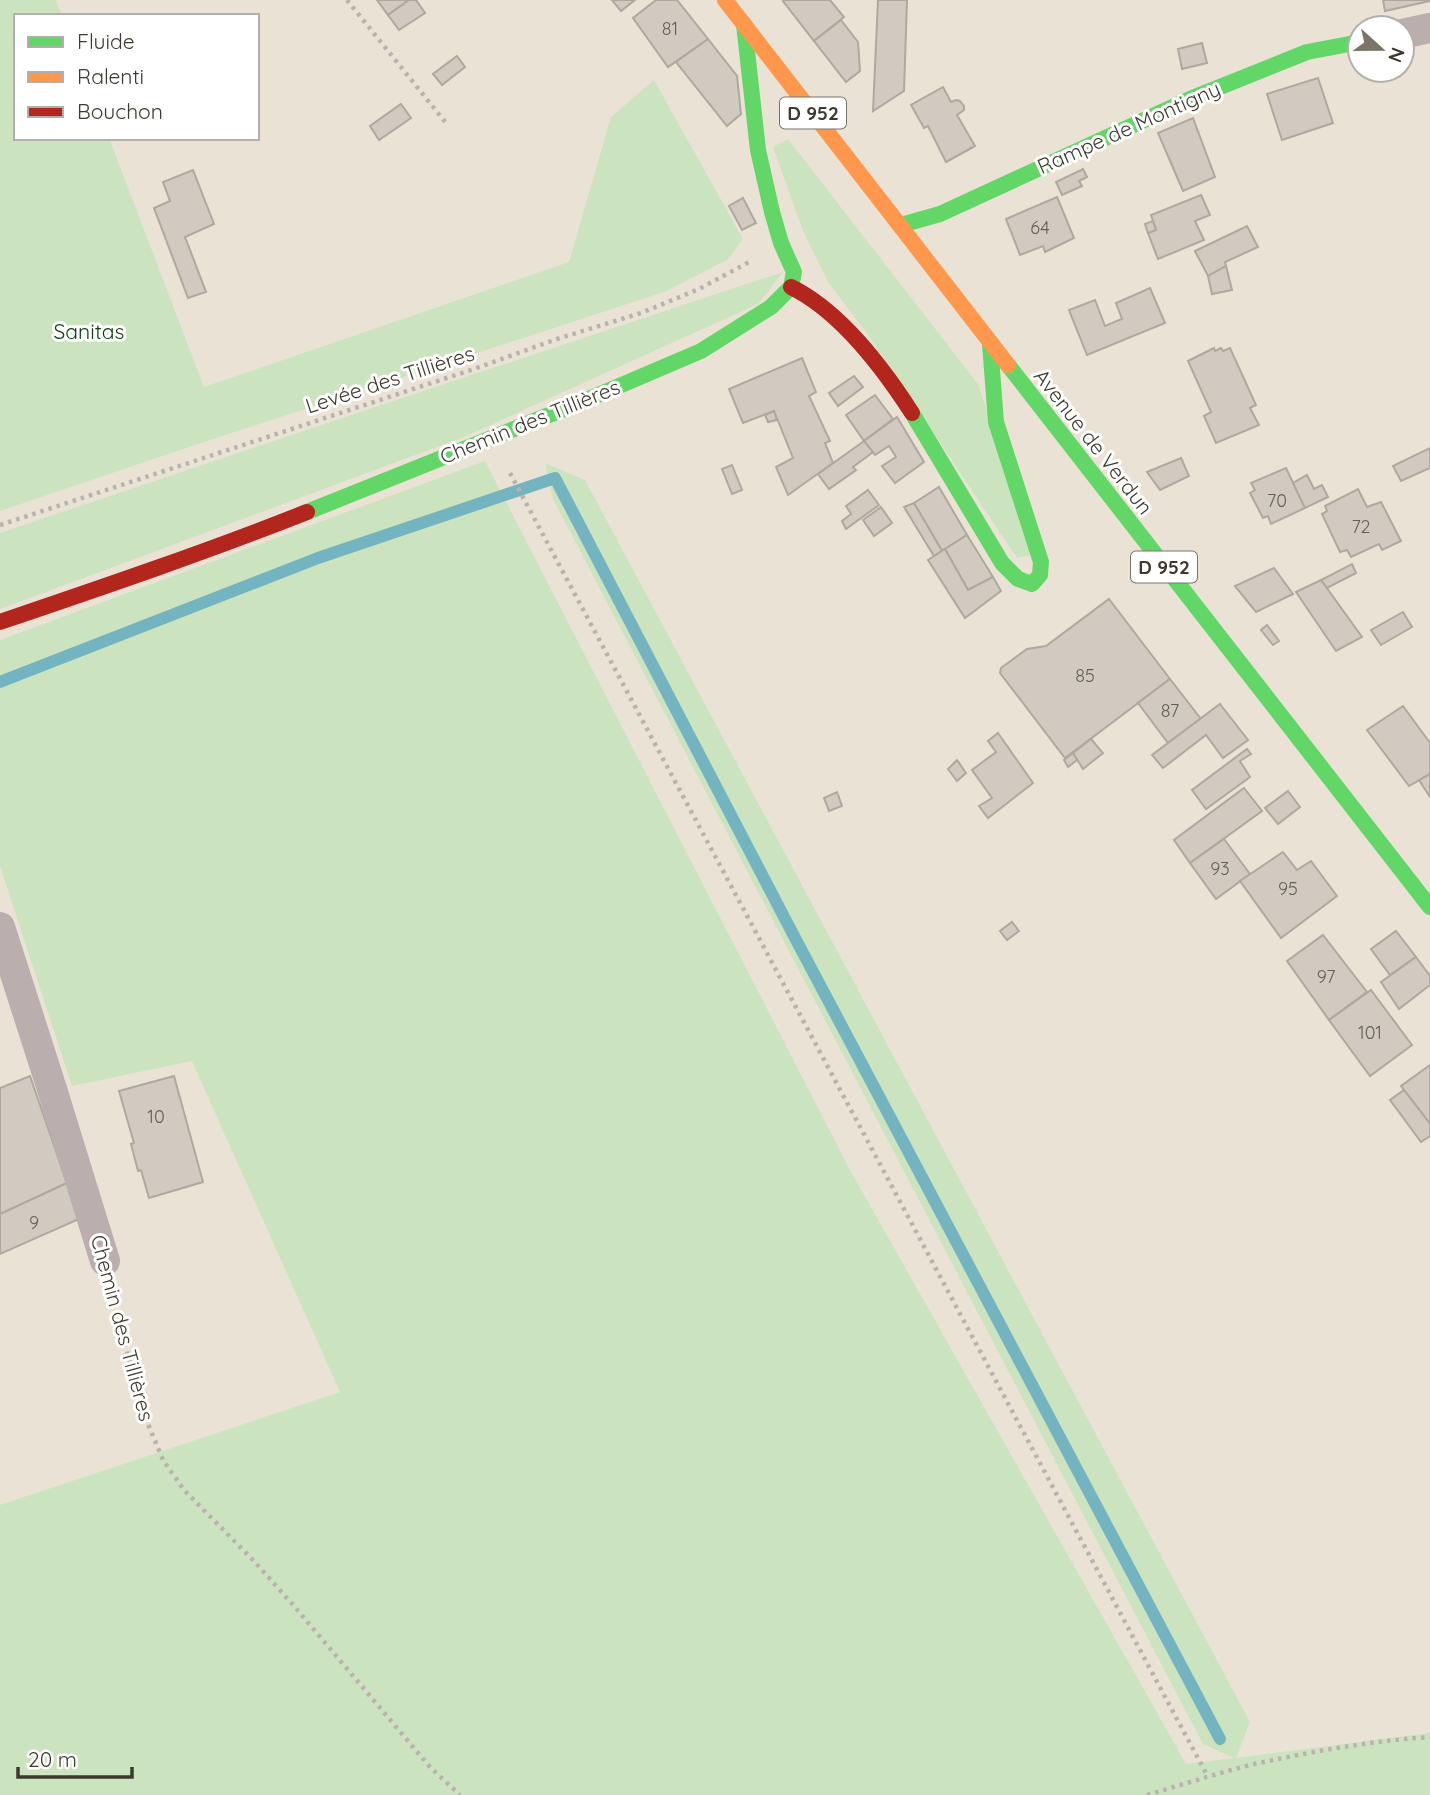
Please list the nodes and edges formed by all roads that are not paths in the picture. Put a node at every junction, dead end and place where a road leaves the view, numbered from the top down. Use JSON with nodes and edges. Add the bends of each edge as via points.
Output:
{"nodes":[{"id":1,"x":726,"y":0,"type":"edge"},
{"id":2,"x":744,"y":23,"type":"junction"},
{"id":3,"x":1346,"y":45,"type":"edge"},
{"id":4,"x":901,"y":225,"type":"junction"},
{"id":5,"x":790,"y":287,"type":"junction"},
{"id":6,"x":990,"y":344,"type":"junction"},
{"id":7,"x":0,"y":622,"type":"edge"},
{"id":8,"x":1430,"y":907,"type":"edge"},
{"id":9,"x":0,"y":927,"type":"edge"},
{"id":10,"x":104,"y":1261,"type":"road end"}],
"edges":[{"from":1,"to":2,"type":"street","name":"Avenue de Verdun","number":"D 952"},
{"from":2,"to":4,"type":"street","name":"Avenue de Verdun","number":"D 952"},
{"from":2,"to":5,"type":"street","via":[[759,160],[774,222],[794,272]]},
{"from":3,"to":4,"type":"street","name":"Rampe de Montigny","via":[[1307,52],[1190,99],[940,215]]},
{"from":4,"to":6,"type":"street","name":"Avenue de Verdun","number":"D 952"},
{"from":5,"to":6,"type":"street","via":[[841,323],[894,386],[1002,564],[1013,577],[1032,584],[1042,572],[1041,562],[996,422]]},
{"from":5,"to":7,"type":"street","name":"Chemin des Tillières","via":[[771,307],[701,351],[584,401],[249,535]]},
{"from":6,"to":8,"type":"street","name":"Avenue de Verdun","number":"D 952"},
{"from":9,"to":10,"type":"street","name":"Chemin des Tillières"}]}
